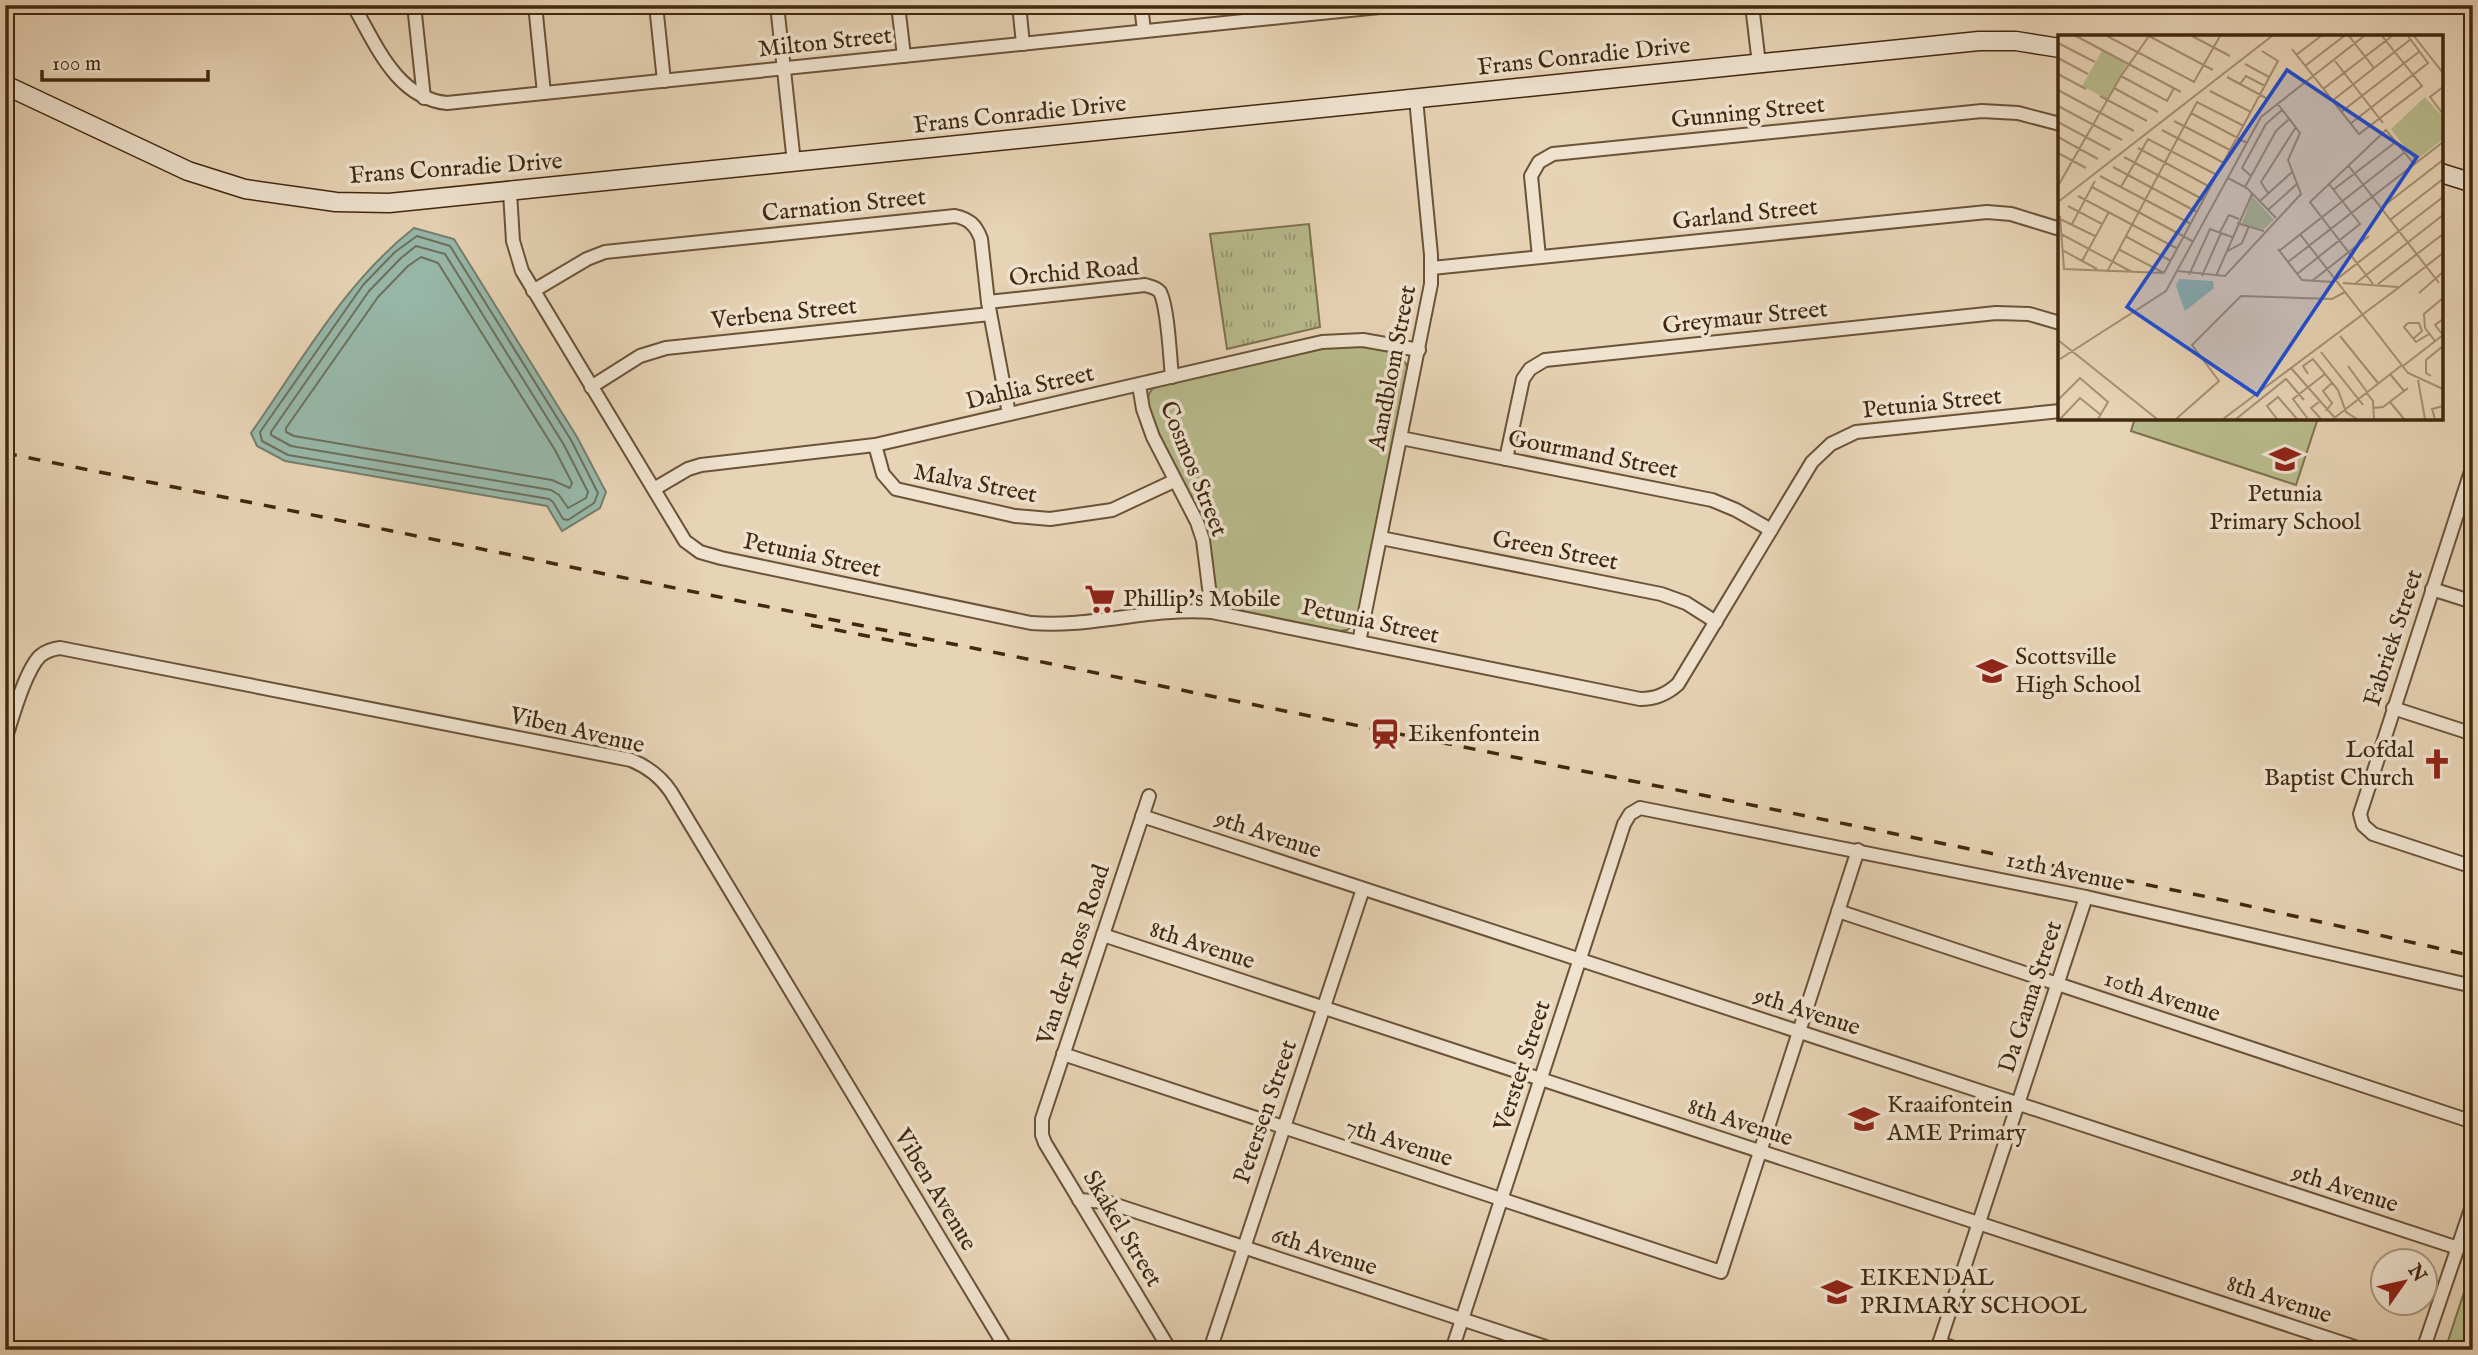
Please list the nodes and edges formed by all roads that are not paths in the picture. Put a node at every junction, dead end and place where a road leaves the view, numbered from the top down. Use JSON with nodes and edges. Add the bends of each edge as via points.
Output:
{"nodes":[{"id":1,"x":353,"y":5,"type":"edge"},
{"id":2,"x":414,"y":5,"type":"edge"},
{"id":3,"x":535,"y":5,"type":"edge"},
{"id":4,"x":656,"y":5,"type":"edge"},
{"id":5,"x":777,"y":5,"type":"edge"},
{"id":6,"x":898,"y":5,"type":"edge"},
{"id":7,"x":1019,"y":5,"type":"edge"},
{"id":8,"x":1141,"y":5,"type":"edge"},
{"id":9,"x":1262,"y":5,"type":"edge"},
{"id":10,"x":1399,"y":5,"type":"edge"},
{"id":11,"x":1752,"y":5,"type":"edge"},
{"id":12,"x":1384,"y":6,"type":"edge"},
{"id":13,"x":1263,"y":19,"type":"junction"},
{"id":14,"x":1144,"y":31,"type":"junction"},
{"id":15,"x":1023,"y":44,"type":"junction"},
{"id":16,"x":2058,"y":48,"type":"edge"},
{"id":17,"x":904,"y":56,"type":"junction"},
{"id":18,"x":1759,"y":64,"type":"junction"},
{"id":19,"x":784,"y":69,"type":"junction"},
{"id":20,"x":664,"y":81,"type":"junction"},
{"id":21,"x":5,"y":85,"type":"edge"},
{"id":22,"x":544,"y":93,"type":"junction"},
{"id":23,"x":424,"y":98,"type":"junction"},
{"id":24,"x":1416,"y":99,"type":"junction"},
{"id":25,"x":2058,"y":123,"type":"edge"},
{"id":26,"x":794,"y":163,"type":"junction"},
{"id":27,"x":2443,"y":174,"type":"edge"},
{"id":28,"x":2473,"y":183,"type":"edge"},
{"id":29,"x":510,"y":192,"type":"junction"},
{"id":30,"x":2058,"y":228,"type":"edge"},
{"id":31,"x":1539,"y":257,"type":"junction"},
{"id":32,"x":1432,"y":268,"type":"junction"},
{"id":33,"x":533,"y":291,"type":"junction"},
{"id":34,"x":989,"y":308,"type":"junction"},
{"id":35,"x":2058,"y":322,"type":"edge"},
{"id":36,"x":1419,"y":350,"type":"junction"},
{"id":37,"x":1172,"y":377,"type":"junction"},
{"id":38,"x":1139,"y":385,"type":"junction"},
{"id":39,"x":591,"y":387,"type":"junction"},
{"id":40,"x":2058,"y":411,"type":"edge"},
{"id":41,"x":1009,"y":414,"type":"junction"},
{"id":42,"x":1401,"y":438,"type":"junction"},
{"id":43,"x":875,"y":445,"type":"junction"},
{"id":44,"x":1506,"y":459,"type":"junction"},
{"id":45,"x":2472,"y":468,"type":"edge"},
{"id":46,"x":1174,"y":481,"type":"junction"},
{"id":47,"x":654,"y":489,"type":"junction"},
{"id":48,"x":1771,"y":530,"type":"junction"},
{"id":49,"x":1381,"y":538,"type":"junction"},
{"id":50,"x":2432,"y":589,"type":"junction"},
{"id":51,"x":2473,"y":602,"type":"edge"},
{"id":52,"x":1212,"y":612,"type":"junction"},
{"id":53,"x":1716,"y":622,"type":"junction"},
{"id":54,"x":1359,"y":642,"type":"junction"},
{"id":55,"x":2393,"y":708,"type":"junction"},
{"id":56,"x":2473,"y":734,"type":"edge"},
{"id":57,"x":5,"y":740,"type":"edge"},
{"id":58,"x":1149,"y":796,"type":"dead end"},
{"id":59,"x":1647,"y":808,"type":"joint"},
{"id":60,"x":1142,"y":816,"type":"junction"},
{"id":61,"x":1858,"y":850,"type":"junction"},
{"id":62,"x":2473,"y":867,"type":"edge"},
{"id":63,"x":1363,"y":888,"type":"junction"},
{"id":64,"x":2086,"y":897,"type":"junction"},
{"id":65,"x":1838,"y":911,"type":"junction"},
{"id":66,"x":1103,"y":935,"type":"junction"},
{"id":67,"x":1580,"y":960,"type":"junction"},
{"id":68,"x":2057,"y":984,"type":"junction"},
{"id":69,"x":2473,"y":986,"type":"edge"},
{"id":70,"x":1323,"y":1008,"type":"junction"},
{"id":71,"x":1799,"y":1032,"type":"junction"},
{"id":72,"x":1063,"y":1054,"type":"junction"},
{"id":73,"x":1541,"y":1080,"type":"junction"},
{"id":74,"x":2018,"y":1104,"type":"junction"},
{"id":75,"x":2473,"y":1122,"type":"edge"},
{"id":76,"x":1282,"y":1127,"type":"junction"},
{"id":77,"x":1041,"y":1128,"type":"joint"},
{"id":78,"x":1760,"y":1152,"type":"junction"},
{"id":79,"x":1502,"y":1199,"type":"junction"},
{"id":80,"x":1079,"y":1200,"type":"junction"},
{"id":81,"x":2473,"y":1203,"type":"edge"},
{"id":82,"x":1978,"y":1224,"type":"junction"},
{"id":83,"x":1243,"y":1247,"type":"junction"},
{"id":84,"x":2458,"y":1248,"type":"junction"},
{"id":85,"x":1462,"y":1319,"type":"junction"},
{"id":86,"x":1938,"y":1346,"type":"edge"},
{"id":87,"x":1007,"y":1350,"type":"edge"},
{"id":88,"x":1170,"y":1350,"type":"edge"},
{"id":89,"x":1210,"y":1350,"type":"edge"},
{"id":90,"x":1452,"y":1350,"type":"edge"},
{"id":91,"x":1555,"y":1350,"type":"edge"},
{"id":92,"x":1960,"y":1350,"type":"edge"},
{"id":93,"x":2364,"y":1350,"type":"edge"},
{"id":94,"x":2423,"y":1350,"type":"edge"}],
"edges":[{"from":1,"to":23,"type":"street","via":[[399,79]]},
{"from":2,"to":23,"type":"street"},
{"from":3,"to":22,"type":"street"},
{"from":4,"to":20,"type":"street"},
{"from":5,"to":19,"type":"street"},
{"from":6,"to":17,"type":"street"},
{"from":7,"to":15,"type":"street"},
{"from":8,"to":14,"type":"street"},
{"from":9,"to":13,"type":"street"},
{"from":10,"to":12,"type":"street","name":"Milton Street"},
{"from":11,"to":18,"type":"street"},
{"from":12,"to":13,"type":"street","name":"Milton Street"},
{"from":13,"to":14,"type":"street","name":"Milton Street"},
{"from":14,"to":15,"type":"street","name":"Milton Street"},
{"from":15,"to":17,"type":"street","name":"Milton Street"},
{"from":16,"to":18,"type":"street","name":"Frans Conradie Drive","via":[[1979,41]]},
{"from":17,"to":19,"type":"street","name":"Milton Street"},
{"from":18,"to":24,"type":"street","name":"Frans Conradie Drive"},
{"from":19,"to":20,"type":"street","name":"Milton Street"},
{"from":19,"to":26,"type":"street"},
{"from":20,"to":22,"type":"street","name":"Milton Street"},
{"from":21,"to":29,"type":"street","name":"Frans Conradie Drive","via":[[188,171],[245,189],[324,201],[389,203]]},
{"from":22,"to":23,"type":"street","name":"Milton Street","via":[[447,103]]},
{"from":24,"to":26,"type":"street","name":"Frans Conradie Drive"},
{"from":24,"to":32,"type":"street","name":"Aandblom Street"},
{"from":25,"to":31,"type":"street","name":"Gunning Street","via":[[2018,113],[1982,111],[1553,154],[1539,162],[1531,176]]},
{"from":26,"to":29,"type":"street","name":"Frans Conradie Drive"},
{"from":27,"to":28,"type":"street"},
{"from":29,"to":33,"type":"street","name":"Petunia Street","via":[[513,241]]},
{"from":30,"to":31,"type":"street","name":"Garland Street","via":[[1987,212]]},
{"from":31,"to":32,"type":"street","name":"Garland Street"},
{"from":32,"to":36,"type":"street","name":"Aandblom Street"},
{"from":33,"to":34,"type":"street","name":"Carnation Street","via":[[605,252],[955,216],[978,229]]},
{"from":33,"to":39,"type":"street","name":"Petunia Street"},
{"from":34,"to":37,"type":"street","name":"Orchid Road","via":[[1145,285],[1156,288],[1164,308]]},
{"from":34,"to":39,"type":"street","name":"Verbena Street","via":[[666,348],[640,356]]},
{"from":34,"to":41,"type":"street","name":"Carnation Street"},
{"from":35,"to":44,"type":"street","name":"Greymaur Street","via":[[2029,314],[1996,313],[1545,360],[1523,379]]},
{"from":36,"to":37,"type":"street","name":"Dahlia Street","via":[[1344,340]]},
{"from":36,"to":42,"type":"street","name":"Aandblom Street"},
{"from":37,"to":38,"type":"street","name":"Dahlia Street"},
{"from":38,"to":41,"type":"street","name":"Dahlia Street"},
{"from":38,"to":46,"type":"street","name":"Cosmos Street","via":[[1153,437]]},
{"from":39,"to":47,"type":"street","name":"Petunia Street"},
{"from":40,"to":48,"type":"street","name":"Petunia Street","via":[[1850,434],[1830,443],[1811,462]]},
{"from":41,"to":43,"type":"street","name":"Dahlia Street"},
{"from":42,"to":44,"type":"street","name":"Gourmand Street"},
{"from":42,"to":49,"type":"street","name":"Aandblom Street"},
{"from":43,"to":46,"type":"street","name":"Malva Street","via":[[883,474],[896,489],[1036,519],[1112,510]]},
{"from":43,"to":47,"type":"street","name":"Dahlia Street","via":[[701,465]]},
{"from":44,"to":48,"type":"street","name":"Gourmand Street","via":[[1712,500]]},
{"from":45,"to":50,"type":"street","name":"Fabriek Street"},
{"from":46,"to":52,"type":"street","name":"Cosmos Street","via":[[1203,540]]},
{"from":47,"to":52,"type":"street","name":"Petunia Street","via":[[685,541],[700,552],[721,558],[1031,624],[1093,622],[1177,610]]},
{"from":48,"to":53,"type":"street","name":"Petunia Street"},
{"from":49,"to":53,"type":"street","name":"Green Street","via":[[1661,594]]},
{"from":49,"to":54,"type":"street","name":"Aandblom Street"},
{"from":50,"to":51,"type":"street"},
{"from":50,"to":55,"type":"street","name":"Fabriek Street"},
{"from":52,"to":54,"type":"street","name":"Petunia Street"},
{"from":53,"to":54,"type":"street","name":"Petunia Street","via":[[1678,684],[1649,699]]},
{"from":55,"to":56,"type":"street"},
{"from":55,"to":62,"type":"street","name":"Fabriek Street","via":[[2360,808],[2363,825],[2373,834]]},
{"from":57,"to":87,"type":"street","name":"Viben Avenue","via":[[36,660],[60,648],[631,760],[646,767],[671,792]]},
{"from":58,"to":60,"type":"street","name":"Van der Ross Road"},
{"from":59,"to":61,"type":"street","name":"12th Avenue"},
{"from":59,"to":67,"type":"street","name":"Verster Street","via":[[1635,810],[1627,819]]},
{"from":60,"to":63,"type":"street","name":"9th Avenue"},
{"from":60,"to":66,"type":"street","name":"Van der Ross Road"},
{"from":61,"to":64,"type":"street","name":"12th Avenue"},
{"from":61,"to":65,"type":"street"},
{"from":63,"to":67,"type":"street","name":"9th Avenue"},
{"from":63,"to":70,"type":"street","name":"Petersen Street"},
{"from":64,"to":68,"type":"street","name":"Da Gama Street"},
{"from":64,"to":69,"type":"street","name":"12th Avenue"},
{"from":65,"to":68,"type":"street","name":"10th Avenue"},
{"from":65,"to":71,"type":"street"},
{"from":66,"to":70,"type":"street","name":"8th Avenue"},
{"from":66,"to":72,"type":"street","name":"Van der Ross Road"},
{"from":67,"to":71,"type":"street","name":"9th Avenue"},
{"from":67,"to":73,"type":"street","name":"Verster Street"},
{"from":68,"to":74,"type":"street","name":"Da Gama Street"},
{"from":68,"to":75,"type":"street","name":"10th Avenue"},
{"from":70,"to":73,"type":"street","name":"8th Avenue"},
{"from":70,"to":76,"type":"street","name":"Petersen Street"},
{"from":71,"to":74,"type":"street","name":"9th Avenue"},
{"from":71,"to":78,"type":"street"},
{"from":72,"to":76,"type":"street","name":"7th Avenue"},
{"from":72,"to":77,"type":"street","name":"Van der Ross Road"},
{"from":73,"to":78,"type":"street","name":"8th Avenue"},
{"from":73,"to":79,"type":"street","name":"Verster Street"},
{"from":74,"to":82,"type":"street","name":"Da Gama Street"},
{"from":74,"to":84,"type":"street","name":"9th Avenue"},
{"from":76,"to":79,"type":"street","name":"7th Avenue"},
{"from":76,"to":83,"type":"street","name":"Petersen Street"},
{"from":77,"to":80,"type":"street","name":"Skakel Street"},
{"from":78,"to":79,"type":"street","name":"7th Avenue","via":[[1721,1272]]},
{"from":78,"to":82,"type":"street","name":"8th Avenue"},
{"from":79,"to":85,"type":"street","name":"Verster Street"},
{"from":80,"to":83,"type":"street","name":"6th Avenue","via":[[1107,1202]]},
{"from":80,"to":88,"type":"street","name":"Skakel Street"},
{"from":81,"to":84,"type":"street"},
{"from":82,"to":86,"type":"street","name":"Da Gama Street"},
{"from":82,"to":93,"type":"street","name":"8th Avenue"},
{"from":83,"to":85,"type":"street","name":"6th Avenue"},
{"from":83,"to":89,"type":"street","name":"Petersen Street"},
{"from":84,"to":94,"type":"street"},
{"from":85,"to":90,"type":"street","name":"Verster Street"},
{"from":85,"to":91,"type":"street","name":"6th Avenue"},
{"from":86,"to":92,"type":"street"}]}
